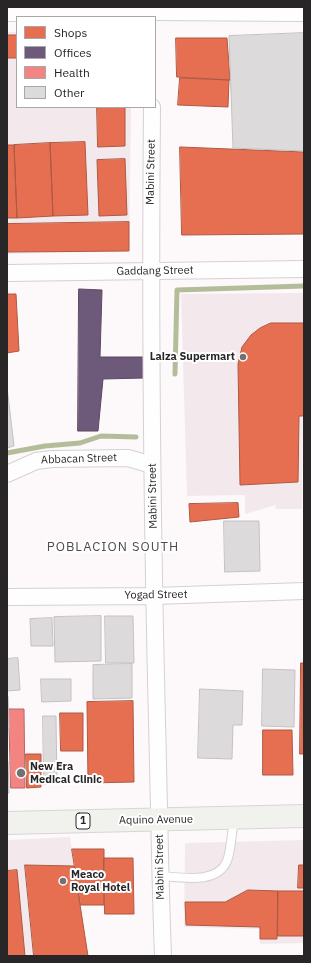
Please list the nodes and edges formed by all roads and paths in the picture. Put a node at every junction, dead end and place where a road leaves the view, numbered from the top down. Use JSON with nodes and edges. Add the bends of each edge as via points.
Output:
{"nodes":[{"id":1,"x":153,"y":12,"type":"edge"},
{"id":2,"x":304,"y":12,"type":"edge"},
{"id":3,"x":7,"y":13,"type":"edge"},
{"id":4,"x":152,"y":108,"type":"edge"},
{"id":5,"x":304,"y":269,"type":"edge"},
{"id":6,"x":150,"y":270,"type":"junction"},
{"id":7,"x":7,"y":273,"type":"edge"},
{"id":8,"x":152,"y":465,"type":"junction"},
{"id":9,"x":7,"y":474,"type":"edge"},
{"id":10,"x":304,"y":591,"type":"edge"},
{"id":11,"x":154,"y":596,"type":"junction"},
{"id":12,"x":7,"y":597,"type":"edge"},
{"id":13,"x":304,"y":816,"type":"edge"},
{"id":14,"x":234,"y":818,"type":"junction"},
{"id":15,"x":159,"y":819,"type":"junction"},
{"id":16,"x":7,"y":823,"type":"edge"},
{"id":17,"x":160,"y":876,"type":"junction"},
{"id":18,"x":163,"y":956,"type":"edge"}],
"edges":[{"from":1,"to":2,"type":"street"},
{"from":1,"to":3,"type":"street"},
{"from":4,"to":6,"type":"street","name":"Mabini Street"},
{"from":5,"to":6,"type":"street","name":"Gaddang Street"},
{"from":6,"to":7,"type":"street","name":"Gaddang Street"},
{"from":6,"to":8,"type":"street","name":"Mabini Street"},
{"from":8,"to":9,"type":"street","name":"Abbacan Street","via":[[128,458],[52,459],[36,461]]},
{"from":8,"to":11,"type":"street","name":"Mabini Street"},
{"from":10,"to":11,"type":"street","name":"Yogad Street"},
{"from":11,"to":12,"type":"street","name":"Yogad Street"},
{"from":11,"to":15,"type":"street","name":"Mabini Street"},
{"from":13,"to":14,"type":"main road","name":"Aquino Avenue","number":"1"},
{"from":14,"to":15,"type":"main road","name":"Aquino Avenue","number":"1"},
{"from":14,"to":17,"type":"lane","via":[[227,860],[220,872],[208,878]]},
{"from":15,"to":16,"type":"main road","name":"Aquino Avenue","number":"1"},
{"from":15,"to":17,"type":"street","name":"Mabini Street"},
{"from":17,"to":18,"type":"street","name":"Mabini Street"}]}
